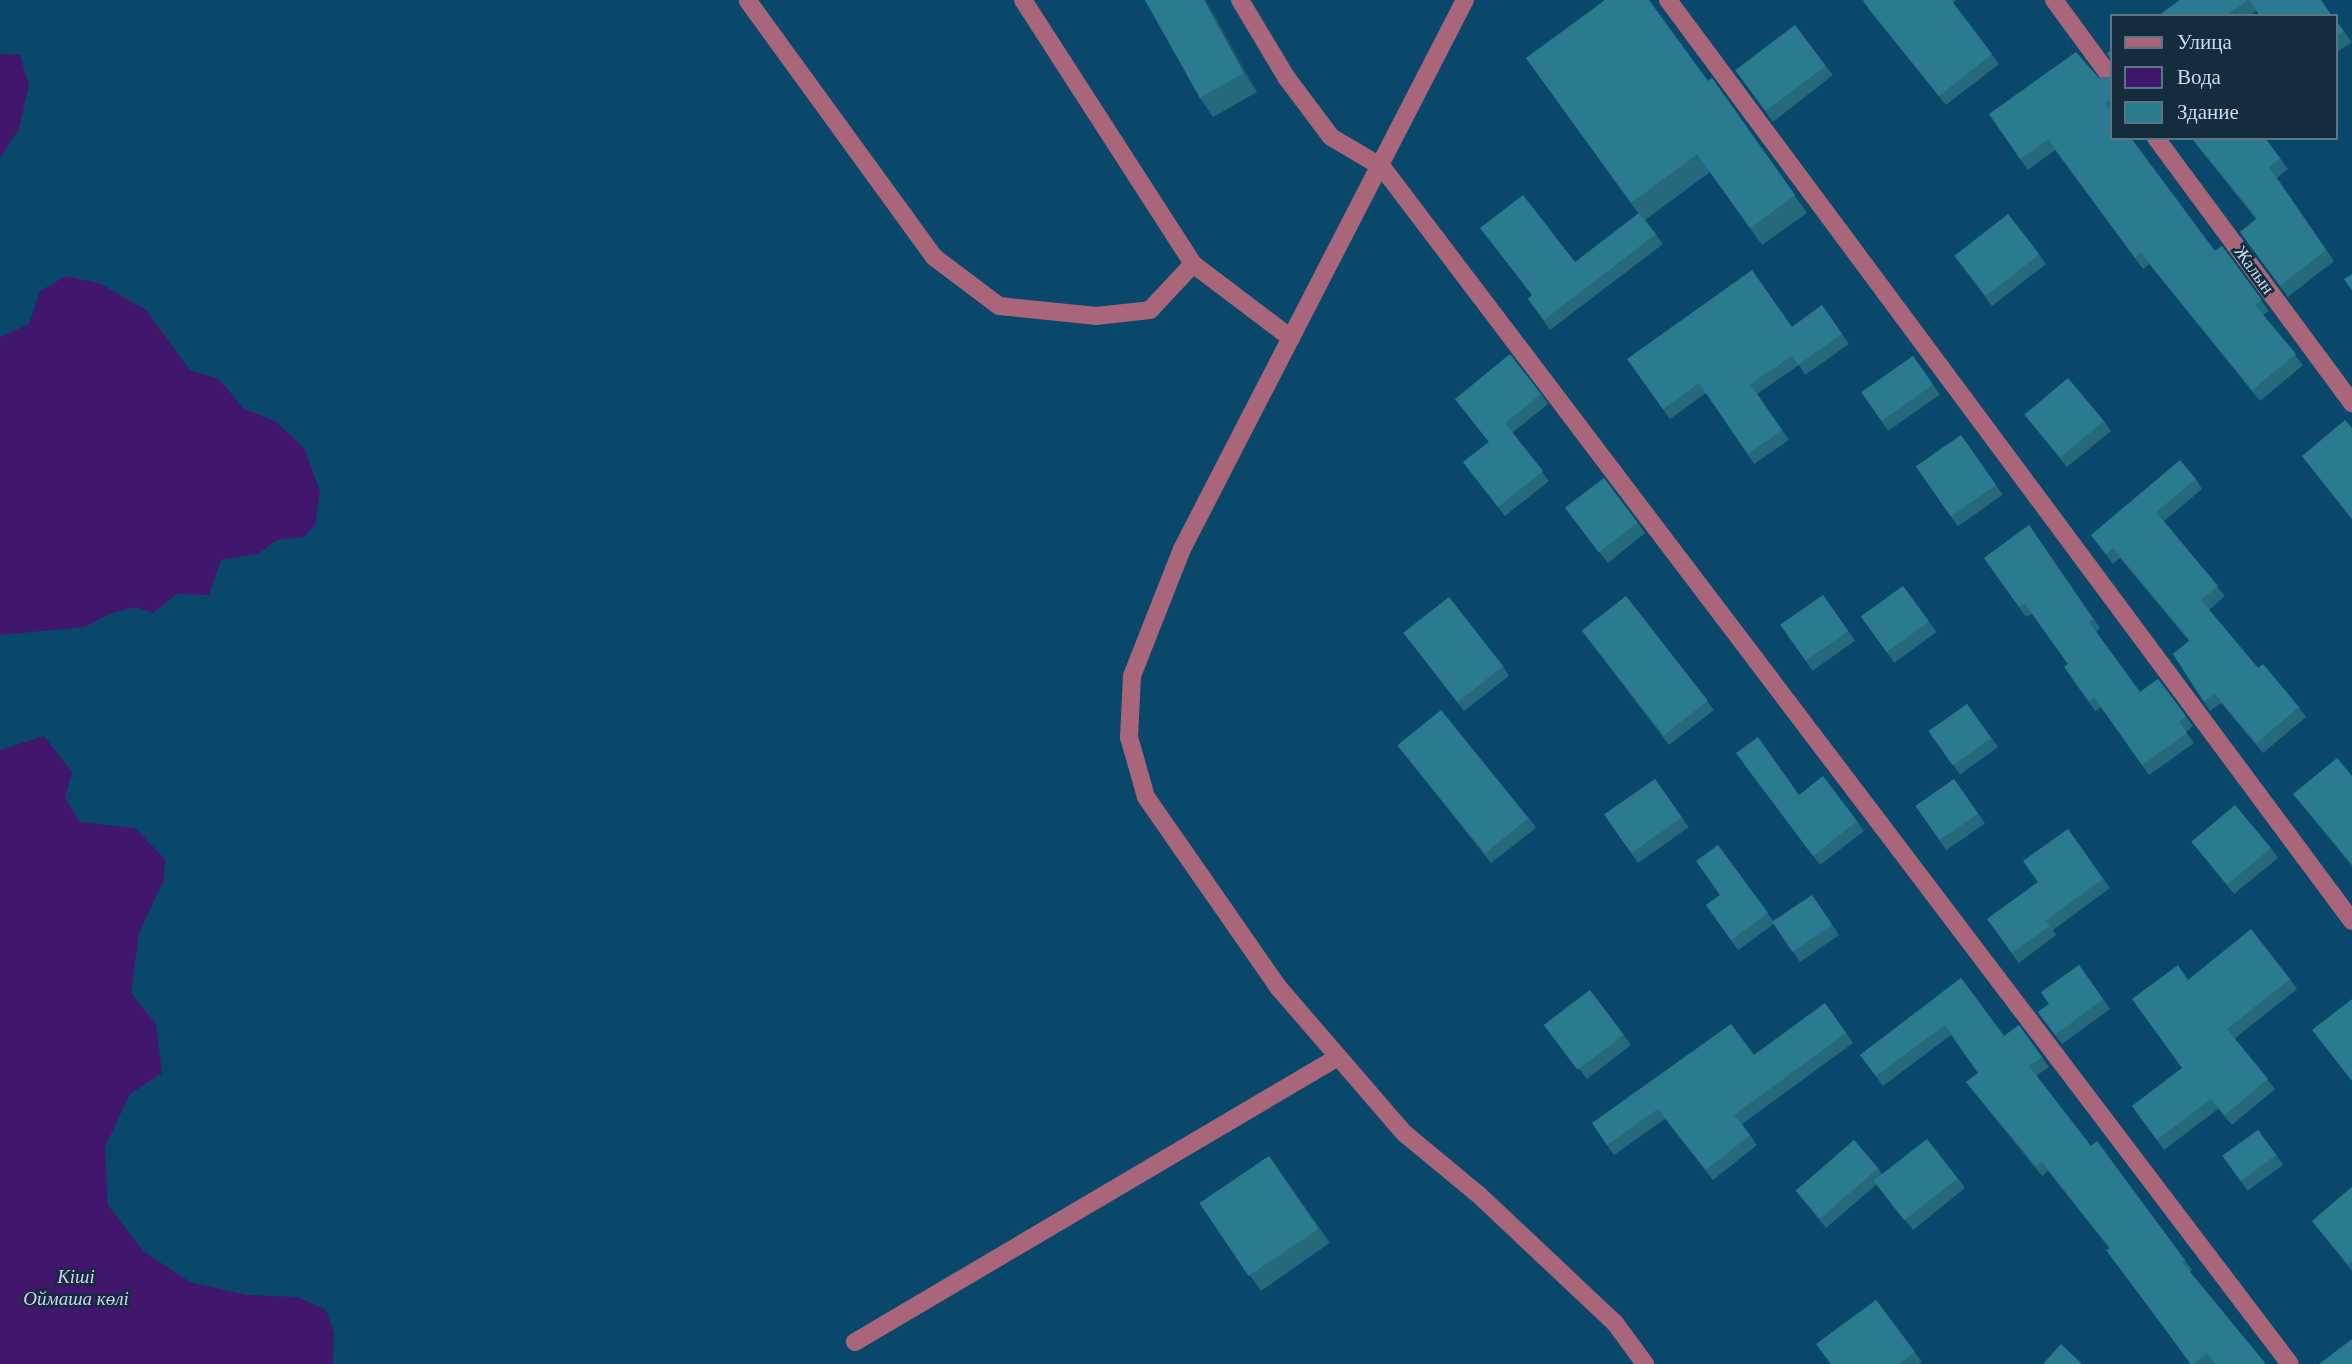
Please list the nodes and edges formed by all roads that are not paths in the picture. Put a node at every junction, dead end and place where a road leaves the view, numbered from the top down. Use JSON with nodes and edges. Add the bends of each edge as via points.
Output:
{"nodes":[{"id":1,"x":1023,"y":0,"type":"edge"},
{"id":2,"x":1240,"y":0,"type":"edge"},
{"id":3,"x":1465,"y":0,"type":"edge"},
{"id":4,"x":1668,"y":0,"type":"edge"},
{"id":5,"x":2054,"y":0,"type":"edge"},
{"id":6,"x":748,"y":1,"type":"edge"},
{"id":7,"x":2110,"y":76,"type":"edge"},
{"id":8,"x":2157,"y":140,"type":"edge"},
{"id":9,"x":1382,"y":167,"type":"junction"},
{"id":10,"x":1193,"y":264,"type":"junction"},
{"id":11,"x":1291,"y":338,"type":"junction"},
{"id":12,"x":2352,"y":403,"type":"edge"},
{"id":13,"x":2352,"y":921,"type":"edge"},
{"id":14,"x":1338,"y":1057,"type":"junction"},
{"id":15,"x":855,"y":1342,"type":"dead end"},
{"id":16,"x":1645,"y":1364,"type":"edge"},
{"id":17,"x":2290,"y":1364,"type":"edge"}],
"edges":[{"from":1,"to":10,"type":"street"},
{"from":2,"to":9,"type":"street","via":[[1286,78],[1331,137]]},
{"from":3,"to":9,"type":"street"},
{"from":4,"to":13,"type":"street"},
{"from":5,"to":7,"type":"street"},
{"from":6,"to":10,"type":"street","via":[[934,257],[999,306],[1096,316],[1150,310]]},
{"from":8,"to":12,"type":"street","name":"Жалын"},
{"from":9,"to":11,"type":"street"},
{"from":9,"to":17,"type":"street"},
{"from":10,"to":11,"type":"street"},
{"from":11,"to":14,"type":"street","via":[[1182,550],[1132,676],[1129,737],[1146,797],[1278,987]]},
{"from":14,"to":15,"type":"street"},
{"from":14,"to":16,"type":"street","via":[[1404,1133],[1479,1195],[1615,1323]]}]}
